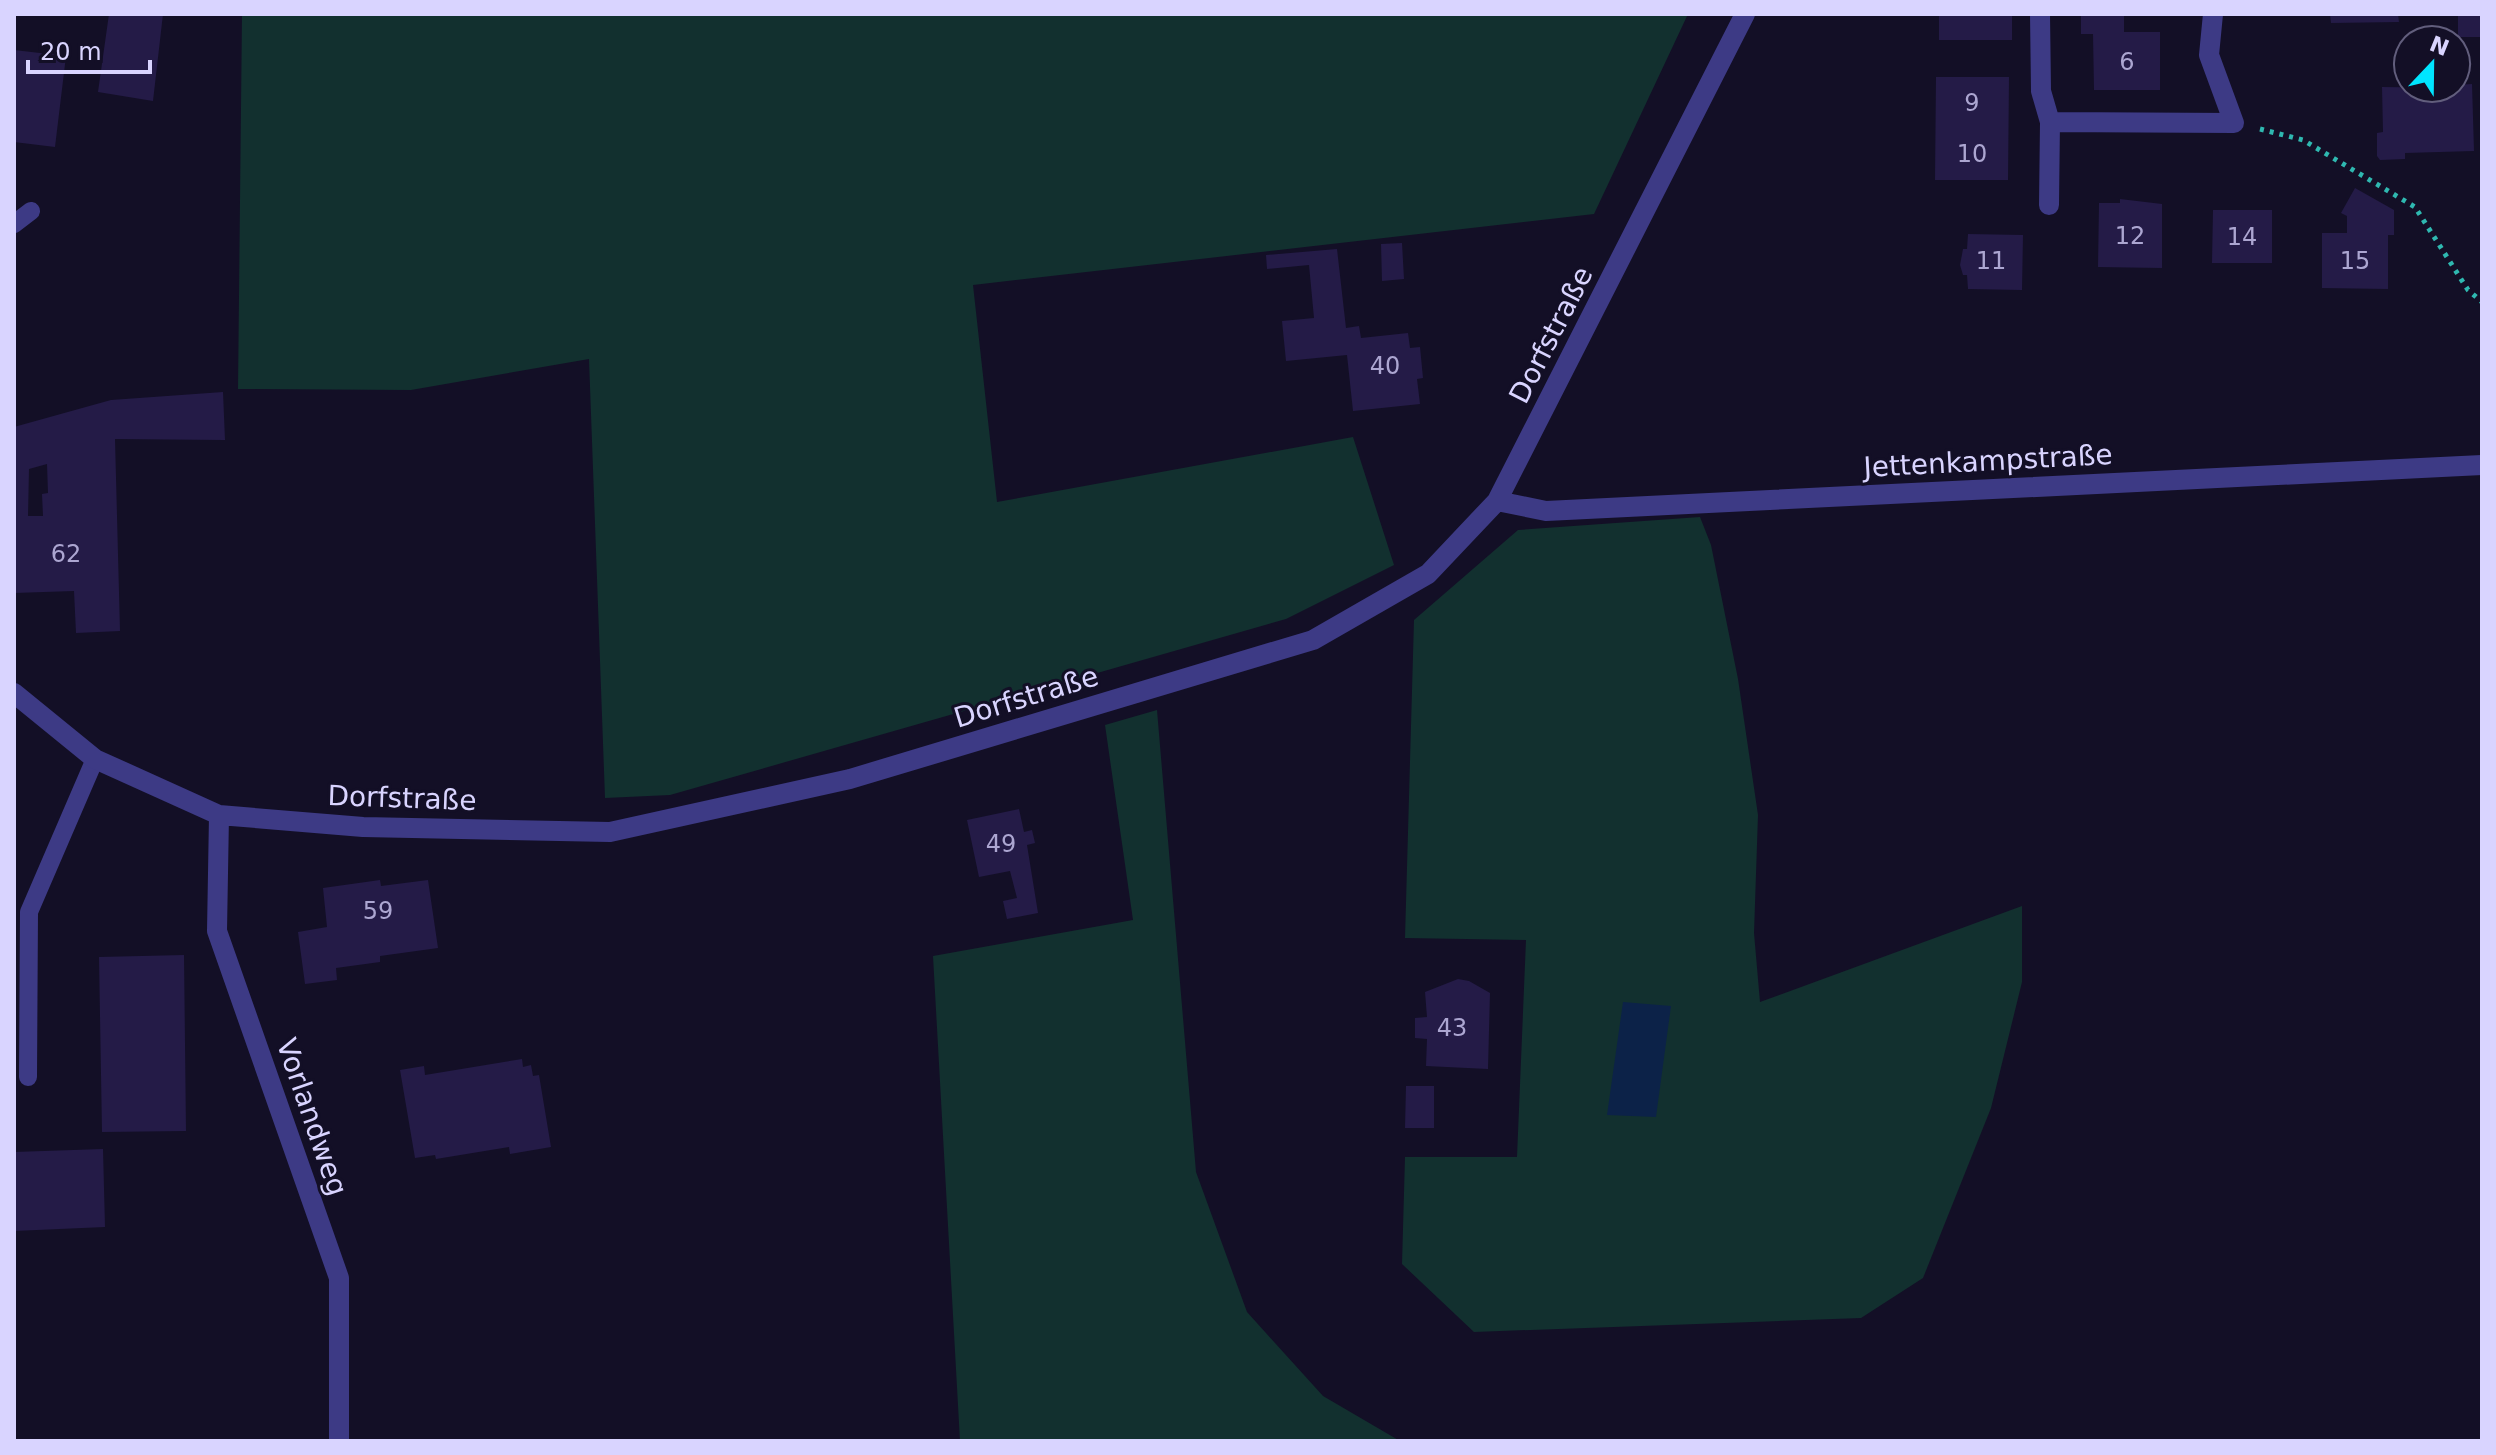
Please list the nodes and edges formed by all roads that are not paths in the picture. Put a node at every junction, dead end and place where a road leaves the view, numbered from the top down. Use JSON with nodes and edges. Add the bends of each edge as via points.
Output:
{"nodes":[{"id":1,"x":1745,"y":14,"type":"edge"},
{"id":2,"x":2040,"y":14,"type":"edge"},
{"id":3,"x":2213,"y":14,"type":"edge"},
{"id":4,"x":2050,"y":122,"type":"junction"},
{"id":5,"x":2049,"y":205,"type":"dead end"},
{"id":6,"x":31,"y":211,"type":"dead end"},
{"id":7,"x":14,"y":224,"type":"edge"},
{"id":8,"x":2482,"y":465,"type":"edge"},
{"id":9,"x":1497,"y":501,"type":"junction"},
{"id":10,"x":14,"y":693,"type":"edge"},
{"id":11,"x":95,"y":759,"type":"junction"},
{"id":12,"x":219,"y":815,"type":"junction"},
{"id":13,"x":28,"y":1077,"type":"dead end"},
{"id":14,"x":339,"y":1441,"type":"edge"}],
"edges":[{"from":1,"to":9,"type":"street","name":"Dorfstraße"},
{"from":2,"to":4,"type":"street","via":[[2041,91]]},
{"from":3,"to":4,"type":"street","via":[[2209,55],[2234,123]]},
{"from":4,"to":5,"type":"street"},
{"from":6,"to":7,"type":"lane"},
{"from":8,"to":9,"type":"street","name":"Jettenkampstraße","via":[[1546,511]]},
{"from":9,"to":12,"type":"street","name":"Dorfstraße","via":[[1428,574],[1313,640],[850,779],[610,832],[363,827]]},
{"from":10,"to":11,"type":"street","name":"Dorfstraße"},
{"from":11,"to":12,"type":"street","name":"Dorfstraße"},
{"from":11,"to":13,"type":"lane","via":[[29,912]]},
{"from":12,"to":14,"type":"street","name":"Vorlandweg","via":[[217,931],[339,1278]]}]}
